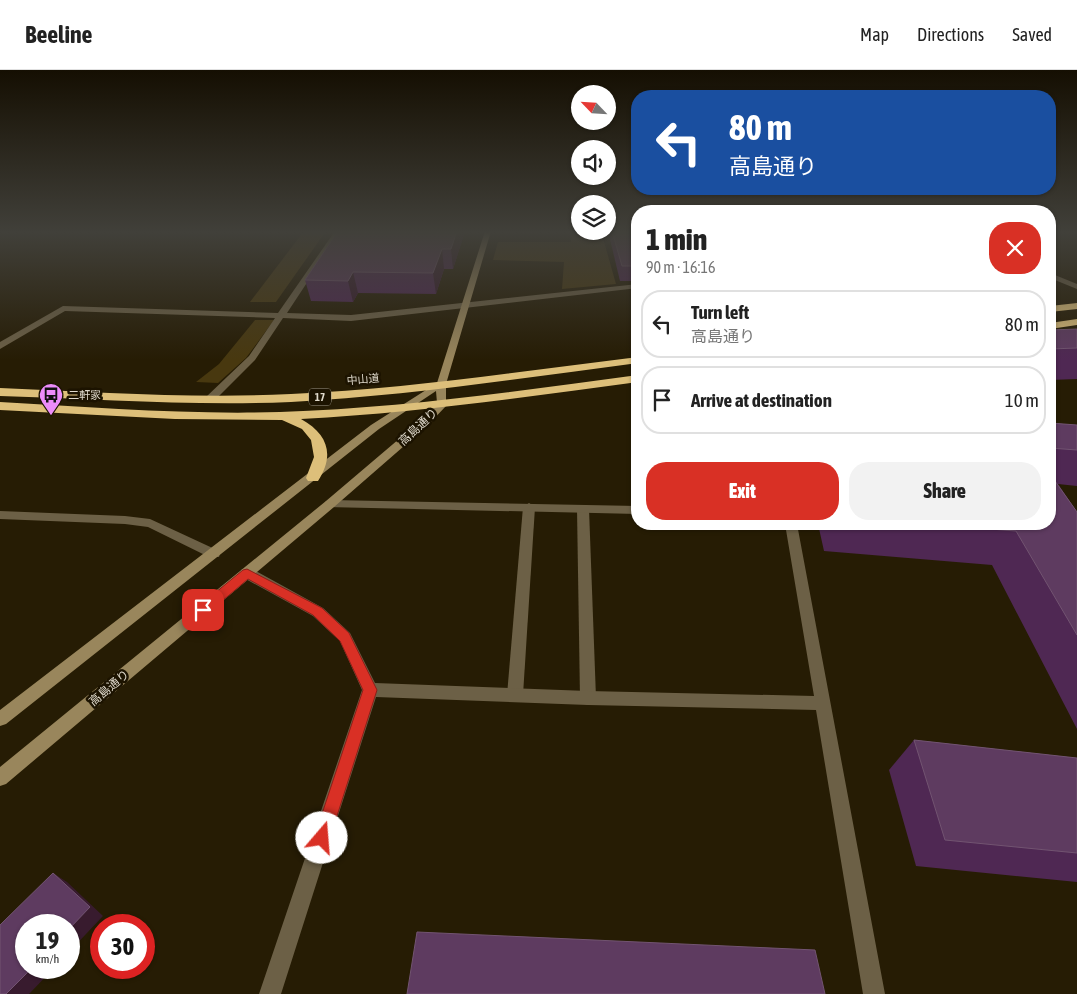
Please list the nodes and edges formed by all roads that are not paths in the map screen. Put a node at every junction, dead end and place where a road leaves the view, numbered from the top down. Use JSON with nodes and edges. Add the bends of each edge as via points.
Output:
{"nodes":[{"id":1,"x":310,"y":274,"type":"edge"},
{"id":2,"x":474,"y":274,"type":"edge"},
{"id":3,"x":1056,"y":278,"type":"edge"},
{"id":4,"x":631,"y":287,"type":"edge"},
{"id":5,"x":1077,"y":287,"type":"edge"},
{"id":6,"x":464,"y":306,"type":"junction"},
{"id":7,"x":1077,"y":306,"type":"edge"},
{"id":8,"x":1056,"y":308,"type":"edge"},
{"id":9,"x":282,"y":316,"type":"junction"},
{"id":10,"x":1077,"y":322,"type":"edge"},
{"id":11,"x":1056,"y":325,"type":"edge"},
{"id":12,"x":0,"y":346,"type":"edge"},
{"id":13,"x":631,"y":361,"type":"edge"},
{"id":14,"x":631,"y":379,"type":"edge"},
{"id":15,"x":440,"y":384,"type":"junction"},
{"id":16,"x":0,"y":392,"type":"edge"},
{"id":17,"x":210,"y":399,"type":"junction"},
{"id":18,"x":442,"y":404,"type":"junction"},
{"id":19,"x":0,"y":406,"type":"edge"},
{"id":20,"x":402,"y":408,"type":"junction"},
{"id":21,"x":280,"y":416,"type":"junction"},
{"id":22,"x":312,"y":478,"type":"junction"},
{"id":23,"x":330,"y":504,"type":"junction"},
{"id":24,"x":529,"y":507,"type":"junction"},
{"id":25,"x":583,"y":509,"type":"junction"},
{"id":26,"x":631,"y":510,"type":"edge"},
{"id":27,"x":0,"y":515,"type":"edge"},
{"id":28,"x":792,"y":530,"type":"edge"},
{"id":29,"x":214,"y":554,"type":"junction"},
{"id":30,"x":247,"y":573,"type":"junction"},
{"id":31,"x":370,"y":690,"type":"junction"},
{"id":32,"x":515,"y":695,"type":"junction"},
{"id":33,"x":588,"y":698,"type":"junction"},
{"id":34,"x":823,"y":703,"type":"junction"},
{"id":35,"x":0,"y":719,"type":"edge"},
{"id":36,"x":0,"y":778,"type":"edge"},
{"id":37,"x":270,"y":994,"type":"edge"},
{"id":38,"x":874,"y":994,"type":"edge"}],
"edges":[{"from":1,"to":9,"type":"street"},
{"from":2,"to":6,"type":"main road"},
{"from":3,"to":5,"type":"street"},
{"from":4,"to":6,"type":"street"},
{"from":6,"to":9,"type":"street","via":[[351,318]]},
{"from":6,"to":15,"type":"main road"},
{"from":7,"to":8,"type":"highway"},
{"from":9,"to":12,"type":"street","via":[[63,308]]},
{"from":9,"to":17,"type":"street","via":[[252,358]]},
{"from":10,"to":11,"type":"highway"},
{"from":13,"to":15,"type":"highway","name":"中山道","number":"17"},
{"from":14,"to":18,"type":"highway","number":"17"},
{"from":15,"to":17,"type":"highway","name":"中山道","number":"17","via":[[332,396]]},
{"from":15,"to":18,"type":"main road","name":"高島通り"},
{"from":15,"to":20,"type":"main road","name":"高島通り"},
{"from":16,"to":17,"type":"highway","name":"中山道","number":"17"},
{"from":18,"to":20,"type":"highway","number":"17"},
{"from":18,"to":23,"type":"main road","name":"高島通り"},
{"from":19,"to":21,"type":"highway","number":"17"},
{"from":20,"to":21,"type":"highway","number":"17"},
{"from":20,"to":22,"type":"main road","name":"高島通り"},
{"from":21,"to":22,"type":"highway","via":[[303,425],[317,437],[321,456]]},
{"from":22,"to":29,"type":"main road","name":"高島通り"},
{"from":23,"to":24,"type":"street"},
{"from":23,"to":30,"type":"main road","name":"高島通り"},
{"from":24,"to":25,"type":"street"},
{"from":24,"to":32,"type":"street"},
{"from":25,"to":26,"type":"street"},
{"from":25,"to":33,"type":"street"},
{"from":27,"to":29,"type":"street","via":[[150,522]]},
{"from":28,"to":34,"type":"street"},
{"from":29,"to":35,"type":"main road","name":"高島通り"},
{"from":30,"to":31,"type":"street","via":[[318,612],[345,637]]},
{"from":30,"to":36,"type":"main road","name":"高島通り"},
{"from":31,"to":32,"type":"street"},
{"from":31,"to":37,"type":"street"},
{"from":32,"to":33,"type":"street"},
{"from":33,"to":34,"type":"street"},
{"from":34,"to":38,"type":"street"}]}
